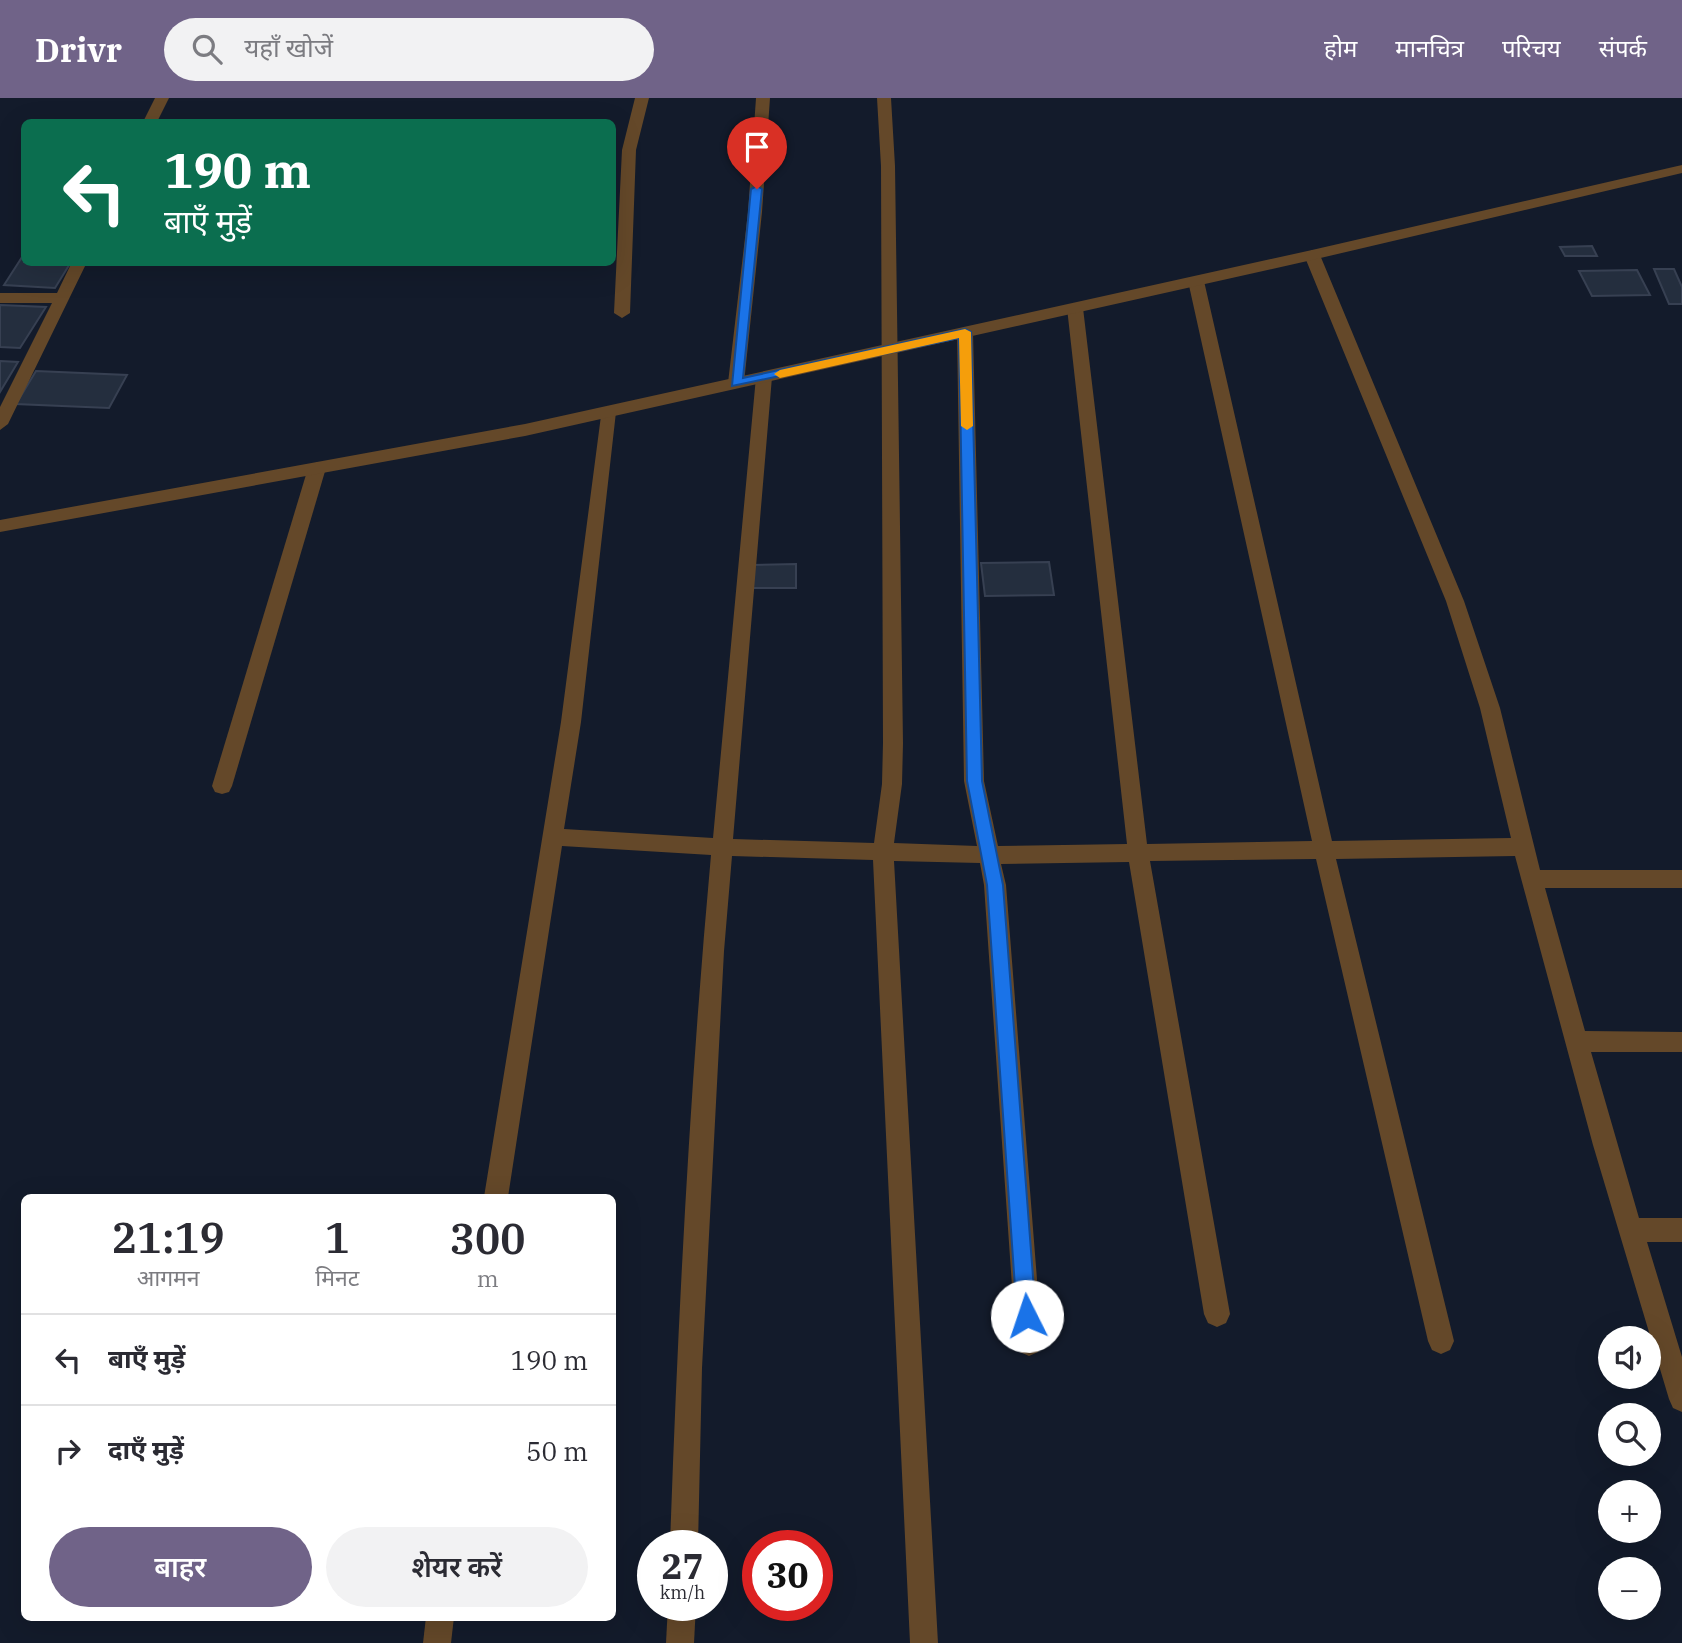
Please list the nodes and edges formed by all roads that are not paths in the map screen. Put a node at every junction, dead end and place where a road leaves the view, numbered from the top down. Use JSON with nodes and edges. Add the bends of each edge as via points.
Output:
{"nodes":[{"id":1,"x":162,"y":98,"type":"edge"},
{"id":2,"x":642,"y":98,"type":"edge"},
{"id":3,"x":763,"y":98,"type":"edge"},
{"id":4,"x":884,"y":98,"type":"edge"},
{"id":5,"x":152,"y":119,"type":"edge"},
{"id":6,"x":1682,"y":169,"type":"edge"},
{"id":7,"x":1312,"y":255,"type":"junction"},
{"id":8,"x":78,"y":266,"type":"edge"},
{"id":9,"x":1196,"y":281,"type":"junction"},
{"id":10,"x":0,"y":298,"type":"edge"},
{"id":11,"x":62,"y":298,"type":"junction"},
{"id":12,"x":1075,"y":308,"type":"junction"},
{"id":13,"x":622,"y":313,"type":"dead end"},
{"id":14,"x":965,"y":332,"type":"junction"},
{"id":15,"x":890,"y":349,"type":"junction"},
{"id":16,"x":764,"y":377,"type":"junction"},
{"id":17,"x":737,"y":383,"type":"junction"},
{"id":18,"x":608,"y":412,"type":"junction"},
{"id":19,"x":0,"y":424,"type":"edge"},
{"id":20,"x":317,"y":468,"type":"junction"},
{"id":21,"x":0,"y":526,"type":"edge"},
{"id":22,"x":222,"y":786,"type":"dead end"},
{"id":23,"x":554,"y":837,"type":"junction"},
{"id":24,"x":720,"y":847,"type":"junction"},
{"id":25,"x":1523,"y":847,"type":"junction"},
{"id":26,"x":1324,"y":850,"type":"junction"},
{"id":27,"x":883,"y":851,"type":"junction"},
{"id":28,"x":1138,"y":853,"type":"junction"},
{"id":29,"x":990,"y":855,"type":"junction"},
{"id":30,"x":1532,"y":879,"type":"junction"},
{"id":31,"x":1682,"y":879,"type":"edge"},
{"id":32,"x":1576,"y":1041,"type":"junction"},
{"id":33,"x":1682,"y":1042,"type":"edge"},
{"id":34,"x":496,"y":1194,"type":"edge"},
{"id":35,"x":1630,"y":1230,"type":"junction"},
{"id":36,"x":1682,"y":1230,"type":"edge"},
{"id":37,"x":1217,"y":1314,"type":"dead end"},
{"id":38,"x":1441,"y":1341,"type":"dead end"},
{"id":39,"x":1028,"y":1343,"type":"dead end"},
{"id":40,"x":1682,"y":1399,"type":"edge"},
{"id":41,"x":684,"y":1530,"type":"edge"},
{"id":42,"x":440,"y":1621,"type":"edge"},
{"id":43,"x":681,"y":1621,"type":"edge"},
{"id":44,"x":437,"y":1643,"type":"edge"},
{"id":45,"x":680,"y":1643,"type":"edge"},
{"id":46,"x":924,"y":1643,"type":"edge"}],
"edges":[{"from":1,"to":5,"type":"street"},
{"from":2,"to":13,"type":"street","via":[[629,150]]},
{"from":3,"to":17,"type":"street"},
{"from":4,"to":15,"type":"street"},
{"from":6,"to":7,"type":"street"},
{"from":7,"to":9,"type":"street"},
{"from":7,"to":25,"type":"street","via":[[1455,601],[1490,708]]},
{"from":8,"to":11,"type":"street"},
{"from":9,"to":12,"type":"street"},
{"from":9,"to":26,"type":"street"},
{"from":10,"to":11,"type":"street"},
{"from":11,"to":19,"type":"street"},
{"from":12,"to":14,"type":"street"},
{"from":12,"to":28,"type":"street"},
{"from":14,"to":15,"type":"street"},
{"from":14,"to":29,"type":"street","via":[[974,781]]},
{"from":15,"to":16,"type":"street"},
{"from":15,"to":27,"type":"street","via":[[893,743]]},
{"from":16,"to":17,"type":"street"},
{"from":16,"to":24,"type":"street"},
{"from":17,"to":18,"type":"street"},
{"from":18,"to":20,"type":"street"},
{"from":18,"to":23,"type":"street"},
{"from":20,"to":21,"type":"street"},
{"from":20,"to":22,"type":"street"},
{"from":23,"to":24,"type":"street"},
{"from":23,"to":34,"type":"street"},
{"from":24,"to":27,"type":"street"},
{"from":24,"to":41,"type":"street","via":[[690,1354]]},
{"from":25,"to":26,"type":"street"},
{"from":25,"to":30,"type":"street"},
{"from":26,"to":28,"type":"street"},
{"from":26,"to":38,"type":"street"},
{"from":27,"to":29,"type":"street"},
{"from":27,"to":46,"type":"street"},
{"from":28,"to":29,"type":"street"},
{"from":28,"to":37,"type":"street"},
{"from":29,"to":39,"type":"street","via":[[1001,943]]},
{"from":30,"to":31,"type":"street"},
{"from":30,"to":32,"type":"street"},
{"from":32,"to":33,"type":"street"},
{"from":32,"to":35,"type":"street"},
{"from":35,"to":36,"type":"street"},
{"from":35,"to":40,"type":"street"},
{"from":42,"to":44,"type":"street"},
{"from":43,"to":45,"type":"street"}]}
